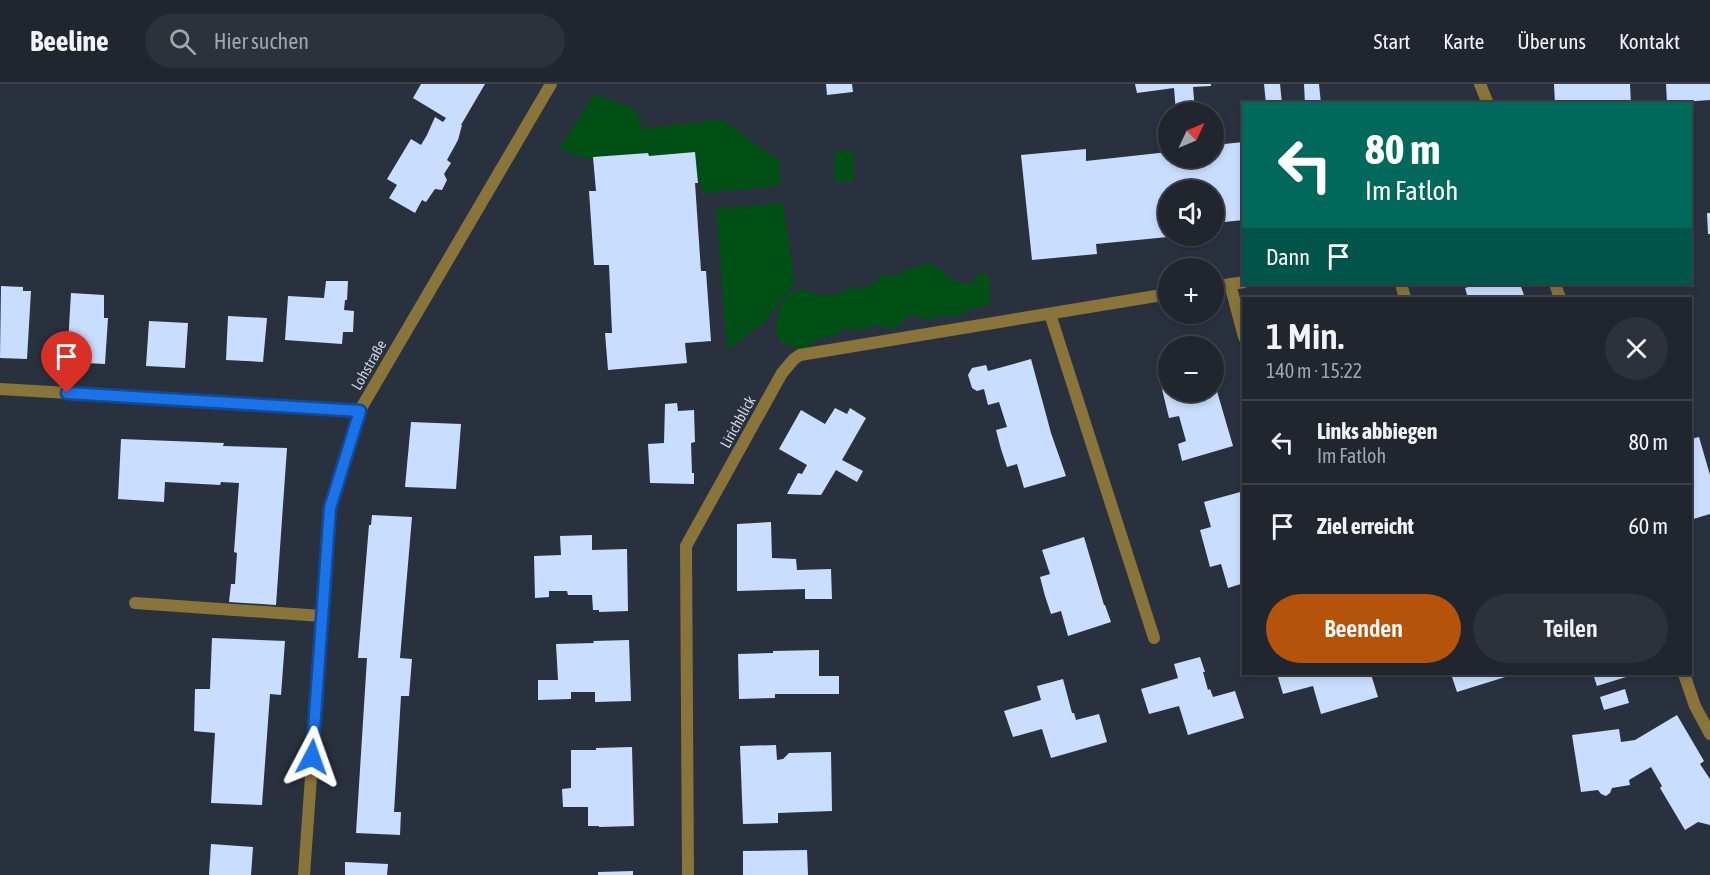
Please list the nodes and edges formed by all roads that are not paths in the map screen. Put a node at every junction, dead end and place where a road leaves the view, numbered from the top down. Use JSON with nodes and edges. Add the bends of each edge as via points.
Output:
{"nodes":[{"id":1,"x":551,"y":84,"type":"edge"},
{"id":2,"x":1480,"y":84,"type":"edge"},
{"id":3,"x":1487,"y":102,"type":"edge"},
{"id":4,"x":1242,"y":282,"type":"edge"},
{"id":5,"x":1230,"y":284,"type":"junction"},
{"id":6,"x":1224,"y":285,"type":"edge"},
{"id":7,"x":1158,"y":296,"type":"edge"},
{"id":8,"x":1050,"y":314,"type":"junction"},
{"id":9,"x":1242,"y":329,"type":"edge"},
{"id":10,"x":0,"y":389,"type":"edge"},
{"id":11,"x":360,"y":411,"type":"junction"},
{"id":12,"x":135,"y":603,"type":"dead end"},
{"id":13,"x":322,"y":616,"type":"junction"},
{"id":14,"x":1154,"y":638,"type":"dead end"},
{"id":15,"x":1684,"y":675,"type":"edge"},
{"id":16,"x":1710,"y":734,"type":"edge"},
{"id":17,"x":304,"y":875,"type":"edge"},
{"id":18,"x":688,"y":875,"type":"edge"}],
"edges":[{"from":1,"to":11,"type":"street","name":"Lohstraße"},
{"from":2,"to":3,"type":"street"},
{"from":4,"to":5,"type":"street"},
{"from":5,"to":6,"type":"street"},
{"from":5,"to":9,"type":"street"},
{"from":7,"to":8,"type":"street","name":"Lirichblick"},
{"from":8,"to":14,"type":"street"},
{"from":8,"to":18,"type":"street","name":"Lirichblick","via":[[800,355],[782,373],[686,546]]},
{"from":10,"to":11,"type":"street"},
{"from":11,"to":13,"type":"street","name":"Lohstraße","via":[[330,508]]},
{"from":12,"to":13,"type":"street"},
{"from":13,"to":17,"type":"street","name":"Lohstraße"},
{"from":15,"to":16,"type":"street"}]}
